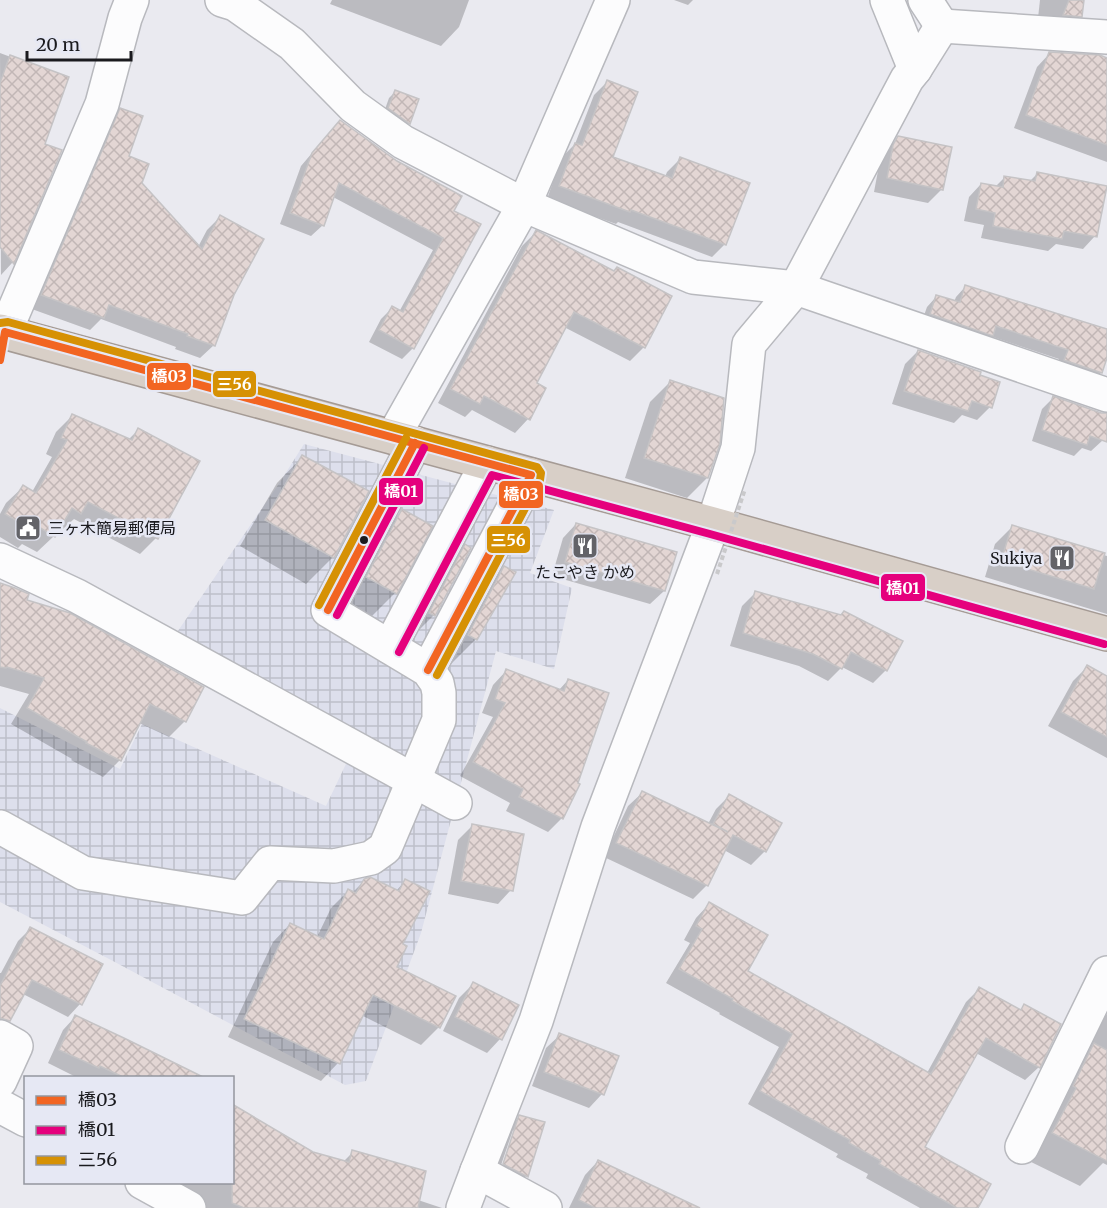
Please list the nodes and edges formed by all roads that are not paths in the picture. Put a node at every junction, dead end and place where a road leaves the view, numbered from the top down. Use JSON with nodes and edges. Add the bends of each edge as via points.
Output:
{"nodes":[{"id":1,"x":132,"y":0,"type":"edge"},
{"id":2,"x":222,"y":0,"type":"edge"},
{"id":3,"x":613,"y":0,"type":"edge"},
{"id":4,"x":887,"y":0,"type":"edge"},
{"id":5,"x":933,"y":13,"type":"edge"},
{"id":6,"x":1107,"y":37,"type":"edge"},
{"id":7,"x":915,"y":69,"type":"junction"},
{"id":8,"x":524,"y":205,"type":"junction"},
{"id":9,"x":796,"y":288,"type":"junction"},
{"id":10,"x":1,"y":336,"type":"edge"},
{"id":11,"x":1107,"y":395,"type":"edge"},
{"id":12,"x":404,"y":440,"type":"junction"},
{"id":13,"x":487,"y":463,"type":"junction"},
{"id":14,"x":531,"y":475,"type":"junction"},
{"id":15,"x":713,"y":524,"type":"junction"},
{"id":16,"x":0,"y":560,"type":"edge"},
{"id":17,"x":1107,"y":634,"type":"edge"},
{"id":18,"x":390,"y":647,"type":"junction"},
{"id":19,"x":429,"y":670,"type":"junction"},
{"id":20,"x":414,"y":781,"type":"junction"},
{"id":21,"x":455,"y":803,"type":"dead end"},
{"id":22,"x":0,"y":826,"type":"edge"},
{"id":23,"x":1107,"y":973,"type":"edge"},
{"id":24,"x":0,"y":1036,"type":"edge"},
{"id":25,"x":0,"y":1081,"type":"edge"},
{"id":26,"x":0,"y":1106,"type":"edge"},
{"id":27,"x":24,"y":1119,"type":"edge"},
{"id":28,"x":1022,"y":1147,"type":"dead end"},
{"id":29,"x":477,"y":1171,"type":"junction"},
{"id":30,"x":146,"y":1184,"type":"edge"},
{"id":31,"x":189,"y":1208,"type":"edge"},
{"id":32,"x":463,"y":1208,"type":"edge"},
{"id":33,"x":545,"y":1208,"type":"edge"}],
"edges":[{"from":1,"to":10,"type":"street","via":[[102,104]]},
{"from":2,"to":8,"type":"street","via":[[235,4],[292,44],[352,106],[403,142]]},
{"from":3,"to":8,"type":"street"},
{"from":4,"to":7,"type":"street"},
{"from":5,"to":6,"type":"street"},
{"from":5,"to":7,"type":"street"},
{"from":7,"to":9,"type":"street"},
{"from":8,"to":9,"type":"street","via":[[693,278]]},
{"from":8,"to":12,"type":"street"},
{"from":9,"to":11,"type":"street"},
{"from":9,"to":15,"type":"street","via":[[749,344],[738,448]]},
{"from":10,"to":12,"type":"highway"},
{"from":12,"to":13,"type":"highway"},
{"from":12,"to":18,"type":"street","via":[[328,610]]},
{"from":13,"to":14,"type":"highway"},
{"from":13,"to":18,"type":"street"},
{"from":14,"to":15,"type":"highway"},
{"from":14,"to":19,"type":"street"},
{"from":15,"to":17,"type":"highway"},
{"from":15,"to":29,"type":"street","via":[[598,827],[536,1021]]},
{"from":16,"to":20,"type":"street","via":[[77,596]]},
{"from":18,"to":19,"type":"street"},
{"from":19,"to":20,"type":"street","via":[[437,683],[439,720]]},
{"from":20,"to":21,"type":"street"},
{"from":20,"to":22,"type":"street","via":[[385,848],[371,858],[334,866],[270,863],[242,898],[83,873]]},
{"from":23,"to":28,"type":"street"},
{"from":24,"to":25,"type":"street","via":[[16,1046]]},
{"from":26,"to":27,"type":"street"},
{"from":29,"to":32,"type":"street"},
{"from":29,"to":33,"type":"street"},
{"from":30,"to":31,"type":"street"}]}
